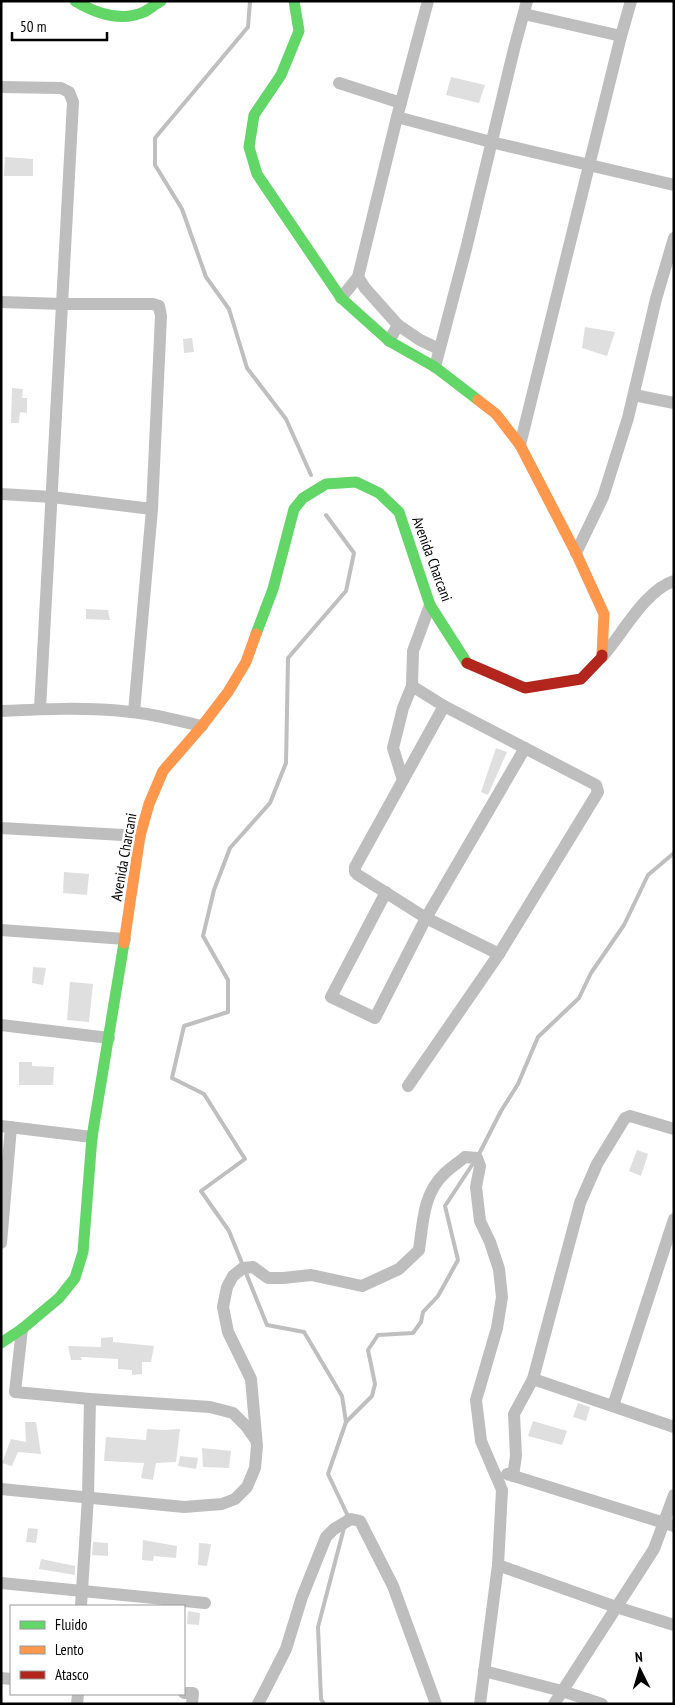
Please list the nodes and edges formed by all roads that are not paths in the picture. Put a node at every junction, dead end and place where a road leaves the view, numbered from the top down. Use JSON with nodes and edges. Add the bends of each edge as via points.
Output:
{"nodes":[{"id":1,"x":75,"y":1,"type":"edge"},
{"id":2,"x":161,"y":1,"type":"edge"},
{"id":3,"x":294,"y":1,"type":"edge"},
{"id":4,"x":428,"y":1,"type":"edge"},
{"id":5,"x":527,"y":1,"type":"edge"},
{"id":6,"x":631,"y":1,"type":"edge"},
{"id":7,"x":524,"y":14,"type":"junction"},
{"id":8,"x":621,"y":36,"type":"junction"},
{"id":9,"x":339,"y":83,"type":"dead end"},
{"id":10,"x":1,"y":88,"type":"edge"},
{"id":11,"x":401,"y":103,"type":"junction"},
{"id":12,"x":397,"y":117,"type":"junction"},
{"id":13,"x":491,"y":142,"type":"junction"},
{"id":14,"x":590,"y":166,"type":"junction"},
{"id":15,"x":674,"y":185,"type":"edge"},
{"id":16,"x":674,"y":238,"type":"edge"},
{"id":17,"x":358,"y":277,"type":"junction"},
{"id":18,"x":341,"y":298,"type":"junction"},
{"id":19,"x":1,"y":302,"type":"edge"},
{"id":20,"x":63,"y":304,"type":"junction"},
{"id":21,"x":398,"y":325,"type":"junction"},
{"id":22,"x":389,"y":340,"type":"junction"},
{"id":23,"x":439,"y":349,"type":"junction"},
{"id":24,"x":436,"y":367,"type":"junction"},
{"id":25,"x":634,"y":395,"type":"junction"},
{"id":26,"x":674,"y":403,"type":"edge"},
{"id":27,"x":520,"y":445,"type":"junction"},
{"id":28,"x":1,"y":494,"type":"edge"},
{"id":29,"x":52,"y":497,"type":"junction"},
{"id":30,"x":152,"y":509,"type":"junction"},
{"id":31,"x":576,"y":553,"type":"junction"},
{"id":32,"x":674,"y":581,"type":"edge"},
{"id":33,"x":430,"y":605,"type":"junction"},
{"id":34,"x":602,"y":656,"type":"junction"},
{"id":35,"x":412,"y":686,"type":"junction"},
{"id":36,"x":444,"y":706,"type":"junction"},
{"id":37,"x":40,"y":709,"type":"junction"},
{"id":38,"x":1,"y":711,"type":"edge"},
{"id":39,"x":134,"y":712,"type":"junction"},
{"id":40,"x":202,"y":726,"type":"junction"},
{"id":41,"x":526,"y":748,"type":"junction"},
{"id":42,"x":403,"y":780,"type":"junction"},
{"id":43,"x":1,"y":828,"type":"edge"},
{"id":44,"x":140,"y":836,"type":"junction"},
{"id":45,"x":386,"y":892,"type":"junction"},
{"id":46,"x":426,"y":918,"type":"junction"},
{"id":47,"x":1,"y":930,"type":"edge"},
{"id":48,"x":125,"y":939,"type":"junction"},
{"id":49,"x":499,"y":954,"type":"junction"},
{"id":50,"x":1,"y":1025,"type":"edge"},
{"id":51,"x":109,"y":1038,"type":"junction"},
{"id":52,"x":408,"y":1086,"type":"dead end"},
{"id":53,"x":6,"y":1126,"type":"edge"},
{"id":54,"x":674,"y":1129,"type":"edge"},
{"id":55,"x":92,"y":1137,"type":"junction"},
{"id":56,"x":674,"y":1219,"type":"edge"},
{"id":57,"x":1,"y":1243,"type":"edge"},
{"id":58,"x":22,"y":1330,"type":"junction"},
{"id":59,"x":1,"y":1343,"type":"edge"},
{"id":60,"x":533,"y":1379,"type":"junction"},
{"id":61,"x":90,"y":1399,"type":"junction"},
{"id":62,"x":613,"y":1406,"type":"junction"},
{"id":63,"x":674,"y":1427,"type":"edge"},
{"id":64,"x":257,"y":1442,"type":"junction"},
{"id":65,"x":494,"y":1472,"type":"junction"},
{"id":66,"x":514,"y":1476,"type":"junction"},
{"id":67,"x":1,"y":1489,"type":"edge"},
{"id":68,"x":674,"y":1495,"type":"edge"},
{"id":69,"x":88,"y":1497,"type":"junction"},
{"id":70,"x":668,"y":1525,"type":"edge"},
{"id":71,"x":498,"y":1565,"type":"junction"},
{"id":72,"x":1,"y":1583,"type":"edge"},
{"id":73,"x":81,"y":1590,"type":"junction"},
{"id":74,"x":205,"y":1602,"type":"dead end"},
{"id":75,"x":81,"y":1605,"type":"edge"},
{"id":76,"x":616,"y":1607,"type":"junction"},
{"id":77,"x":674,"y":1625,"type":"edge"},
{"id":78,"x":484,"y":1671,"type":"junction"},
{"id":79,"x":562,"y":1691,"type":"junction"},
{"id":80,"x":185,"y":1693,"type":"edge"},
{"id":81,"x":192,"y":1704,"type":"edge"},
{"id":82,"x":258,"y":1704,"type":"edge"},
{"id":83,"x":436,"y":1704,"type":"edge"},
{"id":84,"x":480,"y":1704,"type":"edge"},
{"id":85,"x":554,"y":1704,"type":"edge"},
{"id":86,"x":602,"y":1704,"type":"edge"}],
"edges":[{"from":1,"to":2,"type":"main road","via":[[84,8],[112,17],[142,12]]},
{"from":3,"to":18,"type":"main road","via":[[299,31],[281,75],[254,115],[249,147],[257,174]]},
{"from":4,"to":11,"type":"street"},
{"from":5,"to":7,"type":"street"},
{"from":6,"to":8,"type":"street"},
{"from":7,"to":8,"type":"street"},
{"from":7,"to":13,"type":"street"},
{"from":8,"to":14,"type":"street"},
{"from":9,"to":11,"type":"street"},
{"from":10,"to":20,"type":"street","via":[[61,88],[69,92],[73,102]]},
{"from":11,"to":12,"type":"street"},
{"from":12,"to":13,"type":"street"},
{"from":12,"to":17,"type":"street"},
{"from":13,"to":14,"type":"street"},
{"from":13,"to":23,"type":"street"},
{"from":14,"to":15,"type":"street"},
{"from":14,"to":27,"type":"street"},
{"from":16,"to":25,"type":"street"},
{"from":17,"to":18,"type":"street"},
{"from":17,"to":21,"type":"street"},
{"from":18,"to":22,"type":"main road"},
{"from":19,"to":20,"type":"street"},
{"from":20,"to":29,"type":"street"},
{"from":20,"to":30,"type":"street","via":[[158,306],[161,316]]},
{"from":21,"to":22,"type":"street"},
{"from":21,"to":23,"type":"street"},
{"from":22,"to":24,"type":"main road"},
{"from":23,"to":24,"type":"street"},
{"from":24,"to":27,"type":"main road","via":[[496,414]]},
{"from":25,"to":26,"type":"street"},
{"from":25,"to":31,"type":"street","via":[[603,497]]},
{"from":27,"to":31,"type":"main road"},
{"from":28,"to":29,"type":"street"},
{"from":29,"to":30,"type":"street"},
{"from":29,"to":37,"type":"street"},
{"from":30,"to":39,"type":"street"},
{"from":31,"to":34,"type":"main road","via":[[604,614]]},
{"from":32,"to":34,"type":"street","via":[[664,584]]},
{"from":33,"to":34,"type":"main road","name":"Avenida Charcani","via":[[468,664],[525,688],[581,679]]},
{"from":33,"to":35,"type":"street","via":[[413,652]]},
{"from":33,"to":40,"type":"main road","name":"Avenida Charcani","via":[[399,512],[379,493],[356,482],[326,484],[303,498],[294,509],[273,589],[246,662]]},
{"from":35,"to":36,"type":"street"},
{"from":35,"to":42,"type":"street","via":[[393,748]]},
{"from":36,"to":41,"type":"street"},
{"from":36,"to":42,"type":"street"},
{"from":37,"to":38,"type":"street"},
{"from":37,"to":39,"type":"street"},
{"from":39,"to":40,"type":"street"},
{"from":40,"to":44,"type":"main road","name":"Avenida Charcani","via":[[163,771]]},
{"from":41,"to":46,"type":"street"},
{"from":41,"to":49,"type":"street","via":[[596,785],[598,792]]},
{"from":42,"to":45,"type":"street","via":[[355,867],[358,875]]},
{"from":43,"to":44,"type":"street"},
{"from":44,"to":48,"type":"main road","name":"Avenida Charcani"},
{"from":45,"to":46,"type":"street"},
{"from":45,"to":46,"type":"street","via":[[330,997],[375,1018]]},
{"from":46,"to":49,"type":"street"},
{"from":47,"to":48,"type":"street"},
{"from":48,"to":51,"type":"main road","name":"Avenida Charcani"},
{"from":49,"to":52,"type":"street"},
{"from":50,"to":51,"type":"street"},
{"from":51,"to":55,"type":"main road","name":"Avenida Charcani"},
{"from":53,"to":55,"type":"street"},
{"from":53,"to":57,"type":"street"},
{"from":54,"to":60,"type":"street","via":[[630,1116],[625,1118],[597,1164],[580,1203]]},
{"from":55,"to":58,"type":"main road","name":"Avenida Charcani","via":[[83,1252],[74,1278],[59,1298]]},
{"from":56,"to":62,"type":"street"},
{"from":58,"to":59,"type":"main road","name":"Avenida Charcani"},
{"from":58,"to":61,"type":"street","via":[[15,1392]]},
{"from":60,"to":62,"type":"street"},
{"from":60,"to":66,"type":"street","via":[[514,1414]]},
{"from":61,"to":64,"type":"street","via":[[210,1407],[233,1413]]},
{"from":61,"to":69,"type":"street"},
{"from":62,"to":63,"type":"street"},
{"from":64,"to":65,"type":"street","via":[[251,1379],[228,1332],[223,1307],[232,1276],[243,1268],[253,1267],[268,1278],[311,1275],[362,1286],[378,1280],[398,1269],[419,1250],[424,1210],[432,1190],[443,1175],[465,1157],[477,1158],[480,1166],[476,1187],[480,1221],[498,1268],[502,1297],[497,1328],[476,1400],[480,1441]]},
{"from":64,"to":69,"type":"street","via":[[255,1468],[247,1487],[235,1500],[184,1507]]},
{"from":65,"to":66,"type":"street"},
{"from":65,"to":71,"type":"street","via":[[502,1490]]},
{"from":66,"to":70,"type":"street"},
{"from":67,"to":69,"type":"street"},
{"from":68,"to":70,"type":"street"},
{"from":69,"to":73,"type":"street"},
{"from":70,"to":76,"type":"street"},
{"from":71,"to":76,"type":"street"},
{"from":71,"to":78,"type":"street"},
{"from":72,"to":73,"type":"street"},
{"from":73,"to":74,"type":"street"},
{"from":73,"to":75,"type":"street"},
{"from":76,"to":77,"type":"street"},
{"from":76,"to":79,"type":"street"},
{"from":78,"to":79,"type":"street"},
{"from":78,"to":84,"type":"street"},
{"from":79,"to":85,"type":"street"},
{"from":79,"to":86,"type":"street"},
{"from":80,"to":81,"type":"street","via":[[193,1693]]},
{"from":82,"to":83,"type":"street","via":[[286,1649],[326,1537],[352,1519],[360,1520],[393,1586]]}]}
